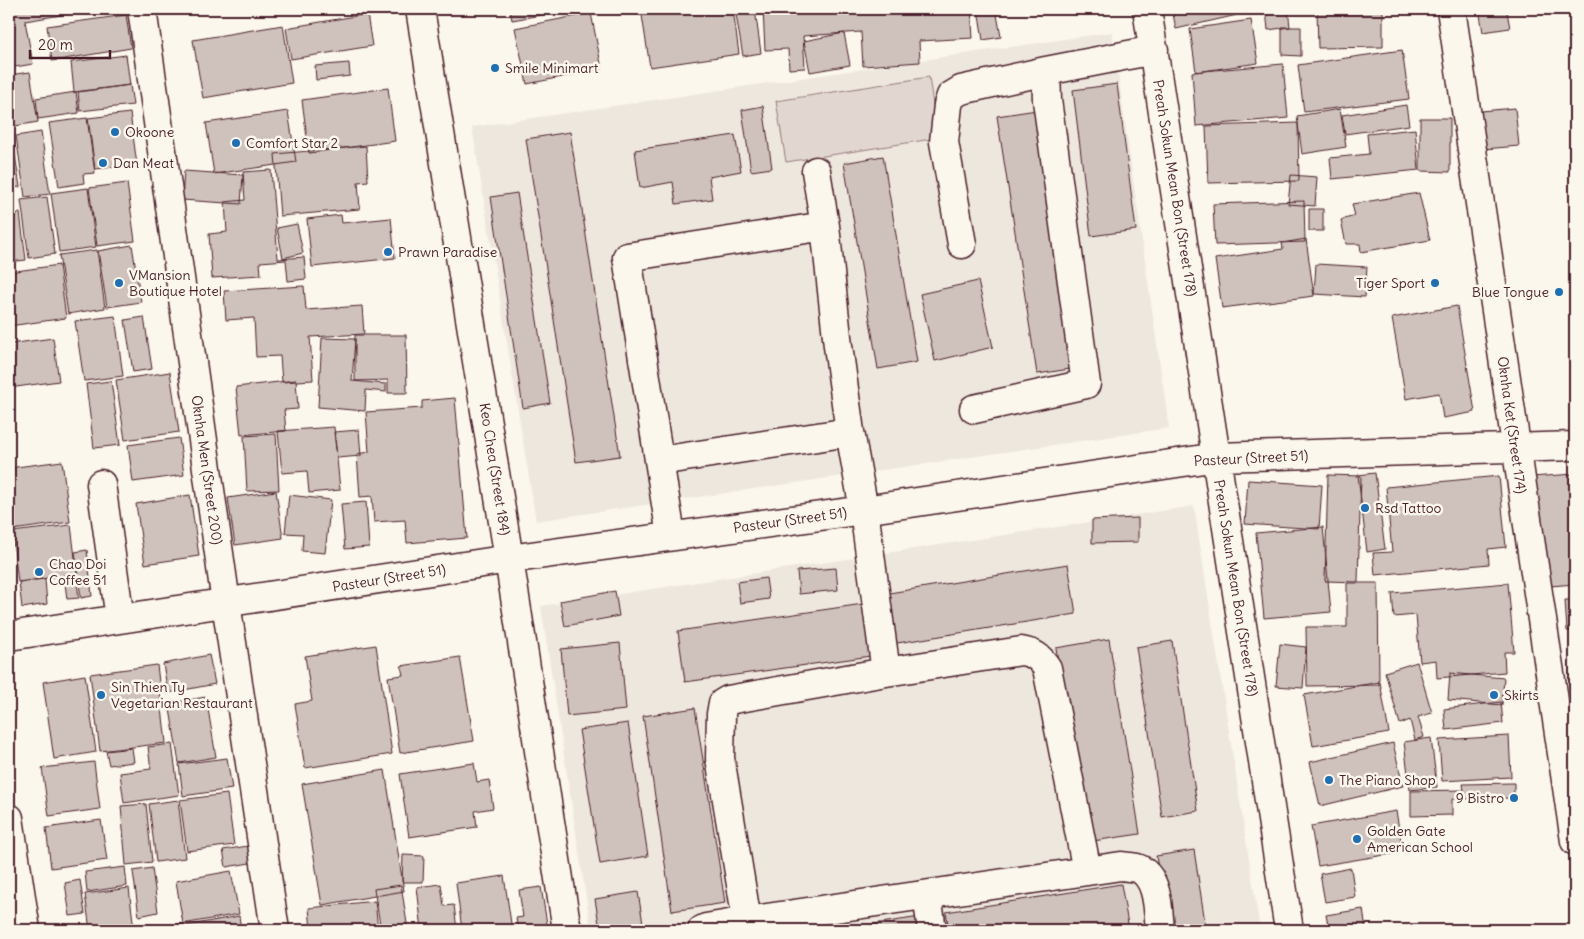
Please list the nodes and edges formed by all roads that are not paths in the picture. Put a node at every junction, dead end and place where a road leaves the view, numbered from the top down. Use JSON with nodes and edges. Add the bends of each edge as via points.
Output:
{"nodes":[{"id":1,"x":142,"y":9,"type":"edge"},
{"id":2,"x":420,"y":9,"type":"edge"},
{"id":3,"x":1147,"y":9,"type":"edge"},
{"id":4,"x":1451,"y":9,"type":"edge"},
{"id":5,"x":1154,"y":50,"type":"junction"},
{"id":6,"x":1046,"y":71,"type":"junction"},
{"id":7,"x":816,"y":171,"type":"dead end"},
{"id":8,"x":825,"y":226,"type":"junction"},
{"id":9,"x":962,"y":244,"type":"dead end"},
{"id":10,"x":974,"y":409,"type":"dead end"},
{"id":11,"x":850,"y":432,"type":"junction"},
{"id":12,"x":1575,"y":446,"type":"edge"},
{"id":13,"x":1515,"y":448,"type":"junction"},
{"id":14,"x":1216,"y":457,"type":"junction"},
{"id":15,"x":659,"y":461,"type":"junction"},
{"id":16,"x":101,"y":484,"type":"dead end"},
{"id":17,"x":864,"y":510,"type":"junction"},
{"id":18,"x":671,"y":536,"type":"junction"},
{"id":19,"x":509,"y":559,"type":"junction"},
{"id":20,"x":226,"y":603,"type":"junction"},
{"id":21,"x":120,"y":619,"type":"junction"},
{"id":22,"x":9,"y":636,"type":"edge"},
{"id":23,"x":886,"y":672,"type":"junction"},
{"id":24,"x":9,"y":818,"type":"edge"},
{"id":25,"x":1575,"y":841,"type":"edge"},
{"id":26,"x":1087,"y":871,"type":"junction"},
{"id":27,"x":927,"y":895,"type":"junction"},
{"id":28,"x":747,"y":921,"type":"junction"},
{"id":29,"x":26,"y":930,"type":"edge"},
{"id":30,"x":275,"y":930,"type":"edge"},
{"id":31,"x":567,"y":930,"type":"edge"},
{"id":32,"x":702,"y":930,"type":"edge"},
{"id":33,"x":932,"y":930,"type":"edge"},
{"id":34,"x":1160,"y":930,"type":"edge"},
{"id":35,"x":1289,"y":930,"type":"edge"}],
"edges":[{"from":1,"to":20,"type":"street","name":"Oknha Men (Street 200)"},
{"from":2,"to":19,"type":"street","name":"Keo Chea (Street 184)"},
{"from":3,"to":5,"type":"street","name":"Preah Sokun Mean Bon (Street 178)"},
{"from":4,"to":13,"type":"street","name":"Oknha Ket (Street 174)"},
{"from":5,"to":6,"type":"street"},
{"from":5,"to":14,"type":"street","name":"Preah Sokun Mean Bon (Street 178)"},
{"from":6,"to":9,"type":"street","via":[[961,90],[951,96],[944,142]]},
{"from":6,"to":10,"type":"street","via":[[1047,100],[1086,384]]},
{"from":7,"to":8,"type":"street"},
{"from":8,"to":11,"type":"street"},
{"from":8,"to":15,"type":"street","via":[[627,257]]},
{"from":11,"to":15,"type":"street"},
{"from":11,"to":17,"type":"street"},
{"from":12,"to":13,"type":"street","name":"Pasteur (Street 51)"},
{"from":13,"to":14,"type":"street","name":"Pasteur (Street 51)"},
{"from":13,"to":25,"type":"street","name":"Oknha Ket (Street 174)"},
{"from":14,"to":17,"type":"street","name":"Pasteur (Street 51)"},
{"from":14,"to":35,"type":"street","name":"Preah Sokun Mean Bon (Street 178)"},
{"from":15,"to":18,"type":"street"},
{"from":16,"to":21,"type":"street"},
{"from":17,"to":18,"type":"street","name":"Pasteur (Street 51)"},
{"from":17,"to":23,"type":"street"},
{"from":18,"to":19,"type":"street","name":"Pasteur (Street 51)"},
{"from":19,"to":20,"type":"street","name":"Pasteur (Street 51)"},
{"from":19,"to":31,"type":"street","name":"Keo Chea (Street 184)"},
{"from":20,"to":21,"type":"street","name":"Pasteur (Street 51)"},
{"from":20,"to":30,"type":"street","name":"Oknha Men (Street 200)"},
{"from":21,"to":22,"type":"street","name":"Pasteur (Street 51)"},
{"from":23,"to":26,"type":"street","via":[[1021,651],[1032,652],[1041,659],[1047,668]]},
{"from":23,"to":28,"type":"street","via":[[723,703],[720,758]]},
{"from":24,"to":29,"type":"street"},
{"from":26,"to":27,"type":"street"},
{"from":26,"to":34,"type":"street","via":[[1121,866],[1139,869],[1151,880],[1156,894]]},
{"from":27,"to":28,"type":"street"},
{"from":27,"to":33,"type":"street"},
{"from":28,"to":32,"type":"street"}]}
